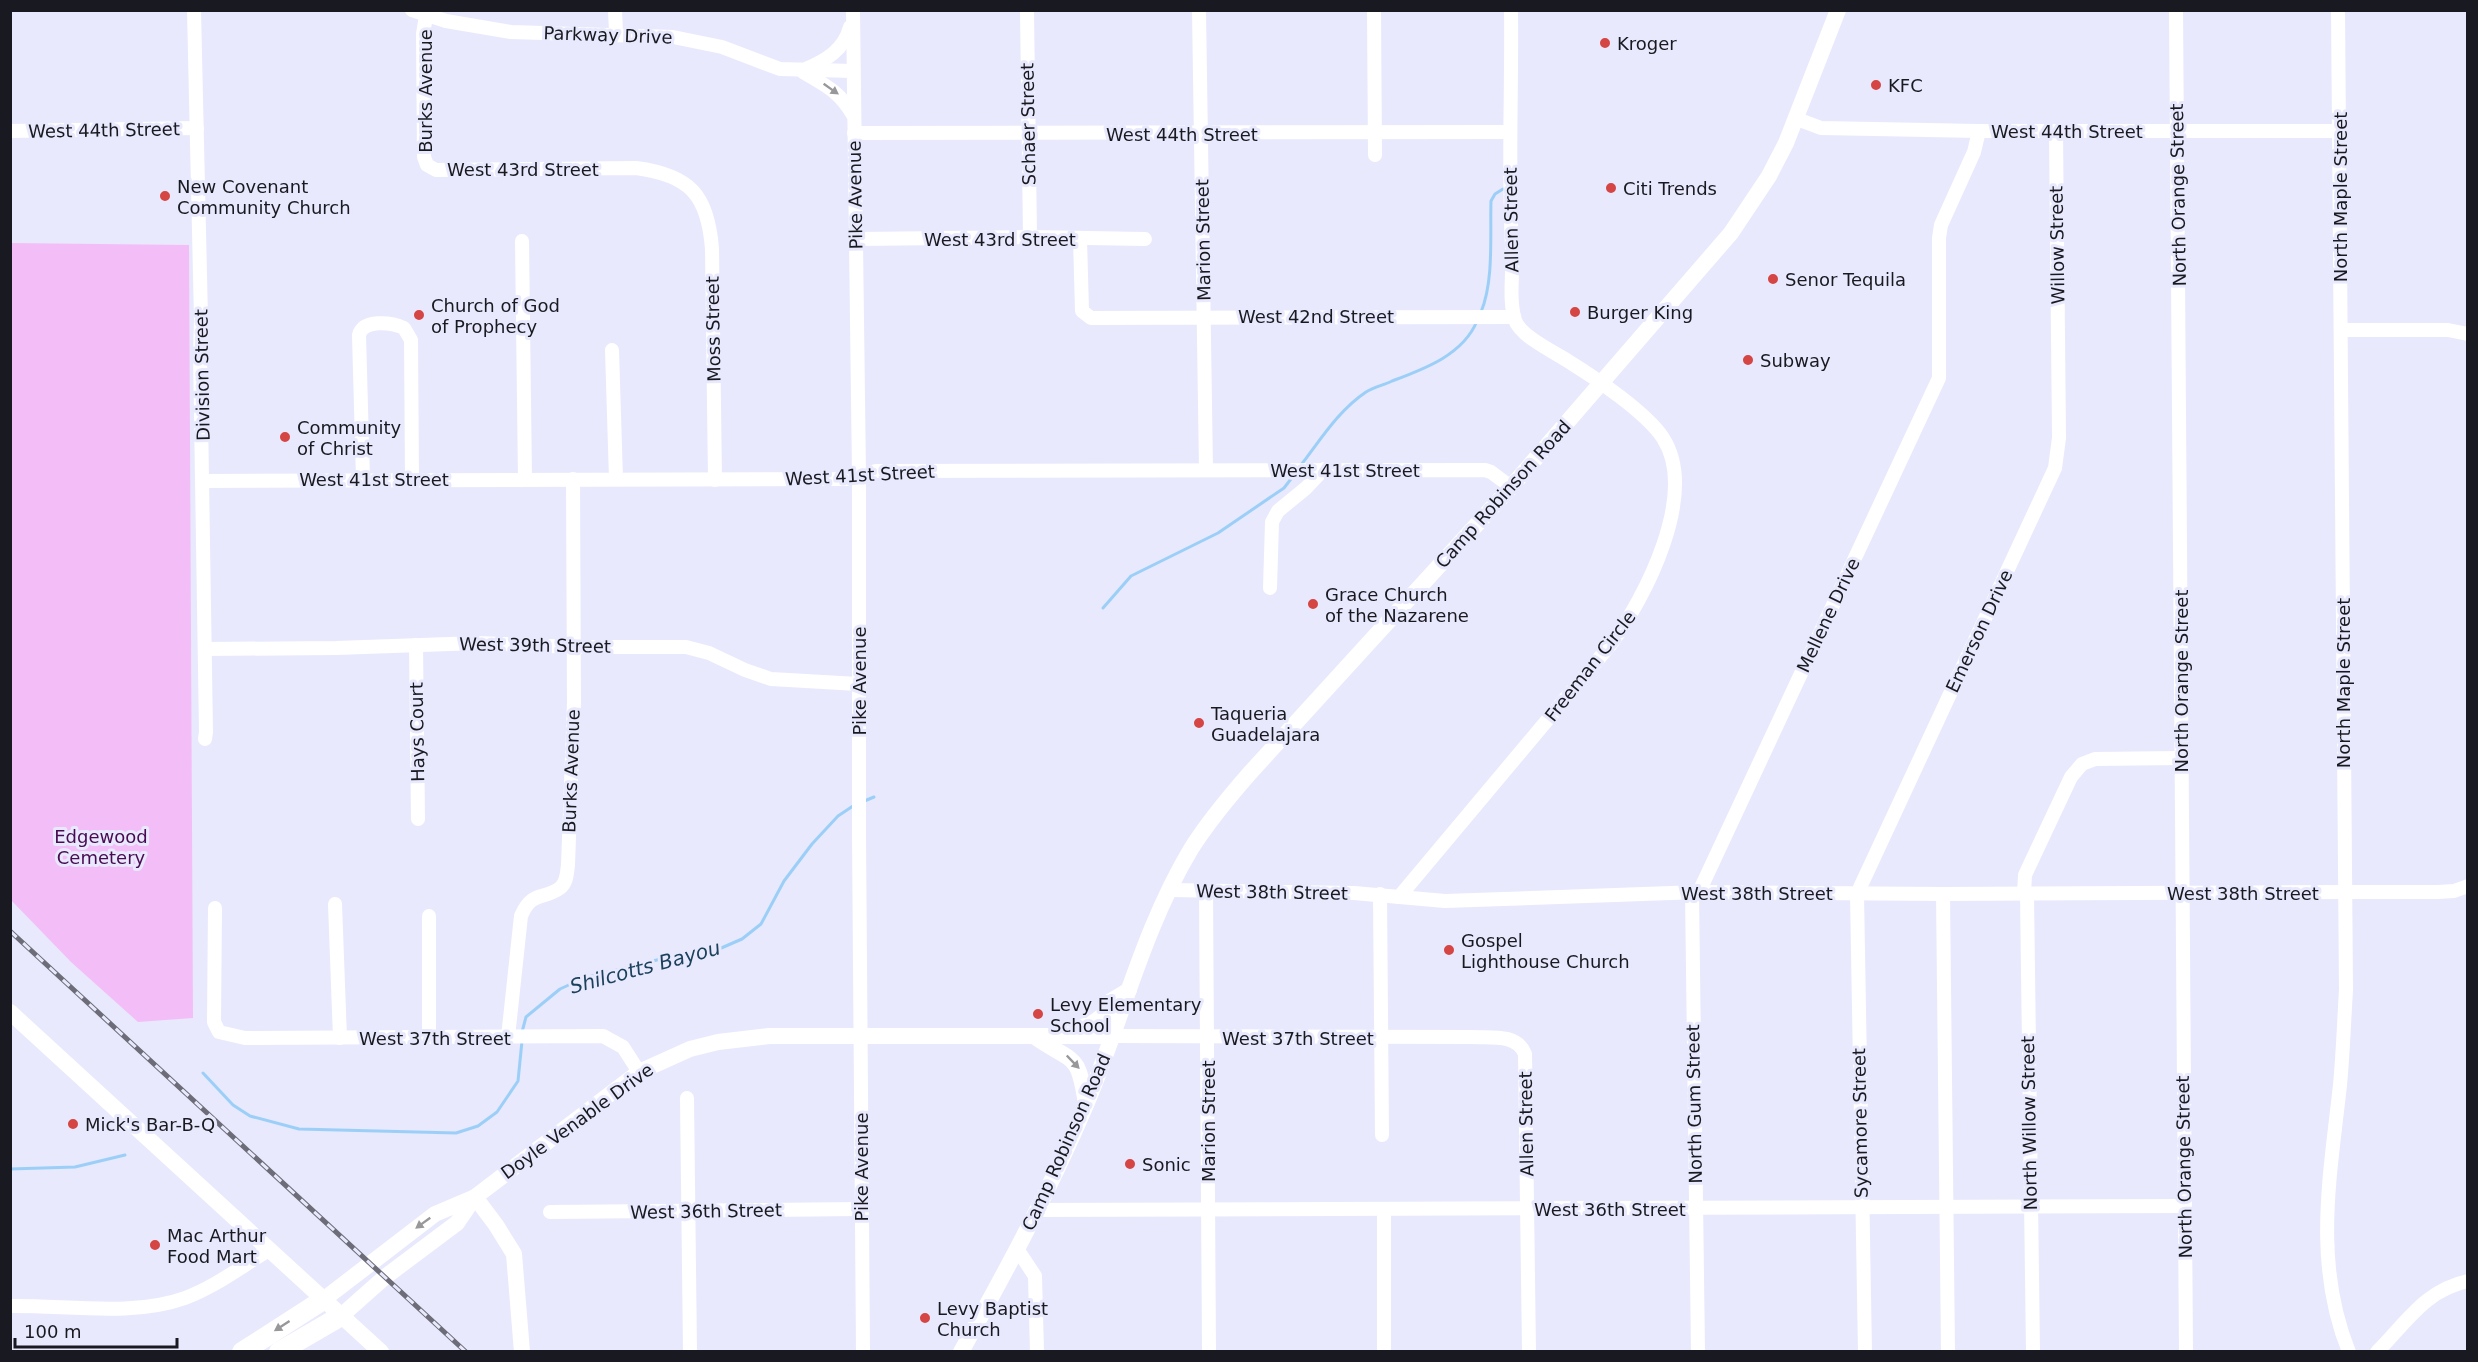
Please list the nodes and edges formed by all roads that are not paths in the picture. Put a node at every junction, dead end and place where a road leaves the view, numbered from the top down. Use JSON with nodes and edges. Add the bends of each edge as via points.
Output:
{"nodes":[{"id":1,"x":194,"y":10,"type":"edge"},
{"id":2,"x":412,"y":10,"type":"edge"},
{"id":3,"x":615,"y":10,"type":"edge"},
{"id":4,"x":1027,"y":10,"type":"edge"},
{"id":5,"x":1199,"y":10,"type":"edge"},
{"id":6,"x":1374,"y":10,"type":"edge"},
{"id":7,"x":1510,"y":10,"type":"edge"},
{"id":8,"x":1838,"y":10,"type":"edge"},
{"id":9,"x":2176,"y":10,"type":"edge"},
{"id":10,"x":2338,"y":10,"type":"edge"},
{"id":11,"x":853,"y":13,"type":"edge"},
{"id":12,"x":426,"y":16,"type":"junction"},
{"id":13,"x":616,"y":33,"type":"junction"},
{"id":14,"x":801,"y":71,"type":"junction"},
{"id":15,"x":853,"y":71,"type":"junction"},
{"id":16,"x":853,"y":116,"type":"junction"},
{"id":17,"x":1797,"y":119,"type":"junction"},
{"id":18,"x":197,"y":128,"type":"junction"},
{"id":19,"x":10,"y":131,"type":"edge"},
{"id":20,"x":1979,"y":131,"type":"junction"},
{"id":21,"x":2056,"y":131,"type":"junction"},
{"id":22,"x":2340,"y":131,"type":"junction"},
{"id":23,"x":1510,"y":132,"type":"junction"},
{"id":24,"x":2177,"y":132,"type":"junction"},
{"id":25,"x":854,"y":133,"type":"junction"},
{"id":26,"x":1029,"y":134,"type":"junction"},
{"id":27,"x":1201,"y":134,"type":"junction"},
{"id":28,"x":1375,"y":134,"type":"junction"},
{"id":29,"x":1376,"y":155,"type":"dead end"},
{"id":30,"x":427,"y":165,"type":"joint"},
{"id":31,"x":688,"y":185,"type":"joint"},
{"id":32,"x":1030,"y":237,"type":"junction"},
{"id":33,"x":856,"y":239,"type":"junction"},
{"id":34,"x":1080,"y":239,"type":"junction"},
{"id":35,"x":1145,"y":239,"type":"dead end"},
{"id":36,"x":522,"y":241,"type":"dead end"},
{"id":37,"x":1204,"y":317,"type":"junction"},
{"id":38,"x":1514,"y":317,"type":"junction"},
{"id":39,"x":2341,"y":330,"type":"junction"},
{"id":40,"x":2468,"y":334,"type":"edge"},
{"id":41,"x":612,"y":350,"type":"dead end"},
{"id":42,"x":2058,"y":359,"type":"joint"},
{"id":43,"x":1601,"y":385,"type":"junction"},
{"id":44,"x":1318,"y":469,"type":"junction"},
{"id":45,"x":1206,"y":470,"type":"junction"},
{"id":46,"x":859,"y":475,"type":"junction"},
{"id":47,"x":363,"y":479,"type":"junction"},
{"id":48,"x":412,"y":479,"type":"junction"},
{"id":49,"x":525,"y":479,"type":"junction"},
{"id":50,"x":573,"y":479,"type":"junction"},
{"id":51,"x":616,"y":479,"type":"junction"},
{"id":52,"x":715,"y":480,"type":"junction"},
{"id":53,"x":203,"y":481,"type":"junction"},
{"id":54,"x":1511,"y":487,"type":"junction"},
{"id":55,"x":1270,"y":588,"type":"dead end"},
{"id":56,"x":416,"y":645,"type":"junction"},
{"id":57,"x":573,"y":647,"type":"junction"},
{"id":58,"x":206,"y":649,"type":"junction"},
{"id":59,"x":858,"y":684,"type":"junction"},
{"id":60,"x":205,"y":739,"type":"dead end"},
{"id":61,"x":2180,"y":758,"type":"junction"},
{"id":62,"x":418,"y":819,"type":"dead end"},
{"id":63,"x":2468,"y":886,"type":"edge"},
{"id":64,"x":1170,"y":890,"type":"junction"},
{"id":65,"x":1206,"y":891,"type":"junction"},
{"id":66,"x":1695,"y":892,"type":"junction"},
{"id":67,"x":2345,"y":892,"type":"junction"},
{"id":68,"x":2181,"y":893,"type":"junction"},
{"id":69,"x":1380,"y":894,"type":"junction"},
{"id":70,"x":1857,"y":894,"type":"junction"},
{"id":71,"x":1943,"y":894,"type":"junction"},
{"id":72,"x":2025,"y":894,"type":"junction"},
{"id":73,"x":1399,"y":897,"type":"junction"},
{"id":74,"x":335,"y":904,"type":"dead end"},
{"id":75,"x":215,"y":908,"type":"dead end"},
{"id":76,"x":429,"y":916,"type":"dead end"},
{"id":77,"x":1129,"y":990,"type":"junction"},
{"id":78,"x":10,"y":1012,"type":"edge"},
{"id":79,"x":860,"y":1036,"type":"junction"},
{"id":80,"x":1035,"y":1036,"type":"junction"},
{"id":81,"x":1055,"y":1036,"type":"junction"},
{"id":82,"x":1112,"y":1036,"type":"junction"},
{"id":83,"x":429,"y":1037,"type":"junction"},
{"id":84,"x":510,"y":1037,"type":"junction"},
{"id":85,"x":1207,"y":1037,"type":"junction"},
{"id":86,"x":340,"y":1038,"type":"junction"},
{"id":87,"x":1381,"y":1038,"type":"junction"},
{"id":88,"x":1519,"y":1043,"type":"joint"},
{"id":89,"x":639,"y":1072,"type":"junction"},
{"id":90,"x":687,"y":1098,"type":"dead end"},
{"id":91,"x":1086,"y":1105,"type":"junction"},
{"id":92,"x":1382,"y":1135,"type":"dead end"},
{"id":93,"x":475,"y":1197,"type":"junction"},
{"id":94,"x":2029,"y":1205,"type":"junction"},
{"id":95,"x":2184,"y":1206,"type":"junction"},
{"id":96,"x":1861,"y":1207,"type":"junction"},
{"id":97,"x":1947,"y":1207,"type":"junction"},
{"id":98,"x":1695,"y":1208,"type":"junction"},
{"id":99,"x":861,"y":1209,"type":"junction"},
{"id":100,"x":1209,"y":1209,"type":"junction"},
{"id":101,"x":1527,"y":1209,"type":"junction"},
{"id":102,"x":1037,"y":1210,"type":"junction"},
{"id":103,"x":1384,"y":1210,"type":"junction"},
{"id":104,"x":550,"y":1212,"type":"dead end"},
{"id":105,"x":688,"y":1212,"type":"junction"},
{"id":106,"x":1017,"y":1249,"type":"junction"},
{"id":107,"x":269,"y":1250,"type":"junction"},
{"id":108,"x":2468,"y":1281,"type":"edge"},
{"id":109,"x":323,"y":1300,"type":"junction"},
{"id":110,"x":10,"y":1306,"type":"edge"},
{"id":111,"x":341,"y":1316,"type":"junction"},
{"id":112,"x":242,"y":1352,"type":"edge"},
{"id":113,"x":279,"y":1352,"type":"edge"},
{"id":114,"x":381,"y":1352,"type":"edge"},
{"id":115,"x":522,"y":1352,"type":"edge"},
{"id":116,"x":690,"y":1352,"type":"edge"},
{"id":117,"x":863,"y":1352,"type":"edge"},
{"id":118,"x":961,"y":1352,"type":"edge"},
{"id":119,"x":1037,"y":1352,"type":"edge"},
{"id":120,"x":1209,"y":1352,"type":"edge"},
{"id":121,"x":1384,"y":1352,"type":"edge"},
{"id":122,"x":1529,"y":1352,"type":"edge"},
{"id":123,"x":1698,"y":1352,"type":"edge"},
{"id":124,"x":1865,"y":1352,"type":"edge"},
{"id":125,"x":1948,"y":1352,"type":"edge"},
{"id":126,"x":2033,"y":1352,"type":"edge"},
{"id":127,"x":2186,"y":1352,"type":"edge"},
{"id":128,"x":2349,"y":1352,"type":"edge"},
{"id":129,"x":2377,"y":1352,"type":"edge"}],
"edges":[{"from":1,"to":18,"type":"street","name":"Division Street"},
{"from":2,"to":12,"type":"street","name":"Parkway Drive"},
{"from":3,"to":13,"type":"street"},
{"from":4,"to":26,"type":"street","name":"Schaer Street"},
{"from":5,"to":27,"type":"street","name":"Marion Street"},
{"from":6,"to":28,"type":"street"},
{"from":7,"to":23,"type":"street","name":"Allen Street"},
{"from":8,"to":17,"type":"main road","name":"Camp Robinson Road"},
{"from":9,"to":24,"type":"street","name":"North Orange Street"},
{"from":10,"to":22,"type":"street","name":"North Maple Street"},
{"from":11,"to":14,"type":"street","via":[[848,36],[838,50],[825,61]]},
{"from":11,"to":15,"type":"street","name":"Pike Avenue"},
{"from":12,"to":13,"type":"street","name":"Parkway Drive","via":[[511,32]]},
{"from":12,"to":30,"type":"street","name":"Burks Avenue","via":[[423,56]]},
{"from":13,"to":14,"type":"street","name":"Parkway Drive","via":[[700,41],[780,69]]},
{"from":14,"to":15,"type":"street","name":"Parkway Drive"},
{"from":14,"to":16,"type":"street","name":"Parkway Drive","one_way":true,"via":[[832,89]]},
{"from":15,"to":16,"type":"street","name":"Pike Avenue"},
{"from":16,"to":25,"type":"street","name":"Pike Avenue"},
{"from":17,"to":20,"type":"street","name":"West 44th Street","via":[[1821,128]]},
{"from":17,"to":43,"type":"main road","name":"Camp Robinson Road","via":[[1769,176],[1731,233]]},
{"from":18,"to":19,"type":"street","name":"West 44th Street"},
{"from":18,"to":53,"type":"street","name":"Division Street"},
{"from":20,"to":21,"type":"street","name":"West 44th Street"},
{"from":20,"to":66,"type":"street","name":"Mellene Drive","via":[[1974,152],[1941,225],[1939,378]]},
{"from":21,"to":24,"type":"street","name":"West 44th Street"},
{"from":21,"to":42,"type":"street","name":"Willow Street"},
{"from":22,"to":24,"type":"street","name":"West 44th Street"},
{"from":22,"to":39,"type":"street","name":"North Maple Street"},
{"from":23,"to":28,"type":"street","name":"West 44th Street"},
{"from":23,"to":38,"type":"street","name":"Allen Street"},
{"from":24,"to":61,"type":"street","name":"North Orange Street"},
{"from":25,"to":26,"type":"street","name":"West 44th Street"},
{"from":25,"to":33,"type":"street","name":"Pike Avenue"},
{"from":26,"to":27,"type":"street","name":"West 44th Street"},
{"from":26,"to":32,"type":"street","name":"Schaer Street"},
{"from":27,"to":28,"type":"street","name":"West 44th Street"},
{"from":27,"to":37,"type":"street","name":"Marion Street"},
{"from":28,"to":29,"type":"street"},
{"from":30,"to":31,"type":"street","name":"West 43rd Street","via":[[436,170],[636,168],[670,175]]},
{"from":31,"to":52,"type":"street","name":"Moss Street","via":[[703,207],[711,237]]},
{"from":32,"to":33,"type":"street","name":"West 43rd Street"},
{"from":32,"to":34,"type":"street","name":"West 43rd Street"},
{"from":33,"to":46,"type":"street","name":"Pike Avenue"},
{"from":34,"to":35,"type":"street","name":"West 43rd Street"},
{"from":34,"to":37,"type":"street","name":"West 42nd Street","via":[[1084,314],[1091,318]]},
{"from":36,"to":49,"type":"street"},
{"from":37,"to":38,"type":"street","name":"West 42nd Street"},
{"from":37,"to":45,"type":"street","name":"Marion Street"},
{"from":38,"to":43,"type":"street","via":[[1527,334]]},
{"from":39,"to":40,"type":"street","via":[[2448,330]]},
{"from":39,"to":67,"type":"street","name":"North Maple Street"},
{"from":41,"to":51,"type":"street"},
{"from":42,"to":70,"type":"street","name":"Emerson Drive","via":[[2058,451],[2049,483]]},
{"from":43,"to":54,"type":"main road","name":"Camp Robinson Road"},
{"from":43,"to":73,"type":"street","name":"Freeman Circle","via":[[1652,424],[1673,461],[1675,487],[1657,563],[1634,612],[1611,644]]},
{"from":44,"to":45,"type":"street","name":"West 41st Street"},
{"from":44,"to":54,"type":"street","name":"West 41st Street","via":[[1485,470]]},
{"from":44,"to":55,"type":"street","via":[[1306,488],[1278,511],[1272,522]]},
{"from":45,"to":46,"type":"street","name":"West 41st Street","via":[[876,471]]},
{"from":46,"to":52,"type":"street","name":"West 41st Street","via":[[846,479]]},
{"from":46,"to":59,"type":"street","name":"Pike Avenue"},
{"from":47,"to":48,"type":"street","name":"West 41st Street"},
{"from":47,"to":48,"type":"street","via":[[358,334],[365,324],[404,328],[411,340]]},
{"from":47,"to":53,"type":"street","name":"West 41st Street"},
{"from":48,"to":49,"type":"street","name":"West 41st Street"},
{"from":49,"to":50,"type":"street","name":"West 41st Street"},
{"from":50,"to":51,"type":"street","name":"West 41st Street"},
{"from":50,"to":57,"type":"street","name":"Burks Avenue"},
{"from":51,"to":52,"type":"street","name":"West 41st Street"},
{"from":53,"to":58,"type":"street","name":"Division Street"},
{"from":54,"to":64,"type":"main road","name":"Camp Robinson Road","via":[[1218,809]]},
{"from":56,"to":57,"type":"street","name":"West 39th Street"},
{"from":56,"to":58,"type":"street","name":"West 39th Street"},
{"from":56,"to":62,"type":"street","name":"Hays Court"},
{"from":57,"to":59,"type":"street","name":"West 39th Street","via":[[686,647],[771,679]]},
{"from":57,"to":84,"type":"street","name":"Burks Avenue","via":[[566,879],[562,887],[531,901],[521,916]]},
{"from":58,"to":60,"type":"street","name":"Division Street"},
{"from":59,"to":79,"type":"street","name":"Pike Avenue"},
{"from":61,"to":68,"type":"street","name":"North Orange Street"},
{"from":61,"to":72,"type":"street","name":"North Willow Street","via":[[2095,759],[2076,769],[2025,875]]},
{"from":63,"to":67,"type":"street","name":"West 38th Street","via":[[2454,891]]},
{"from":64,"to":65,"type":"street","name":"West 38th Street"},
{"from":64,"to":77,"type":"main road","name":"Camp Robinson Road"},
{"from":65,"to":69,"type":"street","name":"West 38th Street"},
{"from":65,"to":85,"type":"street","name":"Marion Street"},
{"from":66,"to":70,"type":"street","name":"West 38th Street"},
{"from":66,"to":73,"type":"street","name":"West 38th Street","via":[[1445,901]]},
{"from":66,"to":98,"type":"street","name":"North Gum Street"},
{"from":67,"to":68,"type":"street","name":"West 38th Street"},
{"from":67,"to":128,"type":"street","name":"North Maple Street","via":[[2344,1039],[2326,1222],[2332,1292]]},
{"from":68,"to":72,"type":"street","name":"West 38th Street"},
{"from":68,"to":95,"type":"street","name":"North Orange Street"},
{"from":69,"to":73,"type":"street","name":"West 38th Street"},
{"from":69,"to":87,"type":"street"},
{"from":70,"to":71,"type":"street","name":"West 38th Street"},
{"from":70,"to":96,"type":"street","name":"Sycamore Street"},
{"from":71,"to":72,"type":"street","name":"West 38th Street"},
{"from":71,"to":97,"type":"street"},
{"from":72,"to":94,"type":"street","name":"North Willow Street"},
{"from":74,"to":86,"type":"street"},
{"from":75,"to":86,"type":"street","name":"West 37th Street","via":[[217,1030],[245,1038]]},
{"from":76,"to":83,"type":"street"},
{"from":77,"to":81,"type":"main road","via":[[1109,1002],[1097,1020]]},
{"from":77,"to":82,"type":"main road","name":"Camp Robinson Road"},
{"from":78,"to":107,"type":"main road"},
{"from":79,"to":80,"type":"main road","name":"West 37th Street"},
{"from":79,"to":89,"type":"main road","name":"Doyle Venable Drive","via":[[735,1039],[690,1049]]},
{"from":79,"to":99,"type":"street","name":"Pike Avenue"},
{"from":80,"to":81,"type":"main road","name":"West 37th Street"},
{"from":80,"to":91,"type":"main road","one_way":true,"via":[[1073,1059],[1080,1069]]},
{"from":81,"to":82,"type":"main road","name":"West 37th Street"},
{"from":82,"to":85,"type":"street","name":"West 37th Street"},
{"from":82,"to":91,"type":"main road","name":"Camp Robinson Road"},
{"from":83,"to":84,"type":"street","name":"West 37th Street"},
{"from":83,"to":86,"type":"street","name":"West 37th Street"},
{"from":84,"to":89,"type":"street","name":"West 37th Street","via":[[603,1036],[623,1047]]},
{"from":85,"to":87,"type":"street","name":"West 37th Street"},
{"from":85,"to":100,"type":"street","name":"Marion Street"},
{"from":87,"to":88,"type":"street","name":"West 37th Street","via":[[1506,1038]]},
{"from":87,"to":92,"type":"street"},
{"from":88,"to":101,"type":"street","name":"Allen Street","via":[[1525,1054]]},
{"from":89,"to":93,"type":"main road","name":"Doyle Venable Drive"},
{"from":90,"to":105,"type":"street"},
{"from":91,"to":102,"type":"main road","name":"Camp Robinson Road"},
{"from":93,"to":109,"type":"main road","name":"Doyle Venable Drive","one_way":true,"via":[[435,1214]]},
{"from":93,"to":111,"type":"main road","name":"Doyle Venable Drive","via":[[457,1223]]},
{"from":93,"to":115,"type":"main road","via":[[514,1254]]},
{"from":94,"to":95,"type":"street","name":"West 36th Street"},
{"from":94,"to":97,"type":"street","name":"West 36th Street"},
{"from":94,"to":126,"type":"street","name":"North Willow Street"},
{"from":95,"to":127,"type":"street","name":"North Orange Street"},
{"from":96,"to":97,"type":"street","name":"West 36th Street"},
{"from":96,"to":98,"type":"street","name":"West 36th Street"},
{"from":96,"to":124,"type":"street","name":"Sycamore Street"},
{"from":97,"to":125,"type":"street"},
{"from":98,"to":101,"type":"street","name":"West 36th Street"},
{"from":98,"to":123,"type":"street","name":"North Gum Street"},
{"from":99,"to":105,"type":"street","name":"West 36th Street"},
{"from":99,"to":117,"type":"street","name":"Pike Avenue"},
{"from":100,"to":102,"type":"street","name":"West 36th Street"},
{"from":100,"to":103,"type":"street","name":"West 36th Street"},
{"from":100,"to":120,"type":"street","name":"Marion Street"},
{"from":101,"to":103,"type":"street","name":"West 36th Street"},
{"from":101,"to":122,"type":"street","name":"Allen Street"},
{"from":102,"to":106,"type":"main road","name":"Camp Robinson Road"},
{"from":103,"to":121,"type":"street"},
{"from":104,"to":105,"type":"street","name":"West 36th Street"},
{"from":105,"to":116,"type":"street"},
{"from":106,"to":118,"type":"main road","name":"Camp Robinson Road"},
{"from":106,"to":119,"type":"street","via":[[1035,1276]]},
{"from":107,"to":109,"type":"main road"},
{"from":107,"to":110,"type":"street","via":[[200,1291],[165,1304],[118,1308]]},
{"from":108,"to":129,"type":"street","via":[[2444,1288],[2424,1300]]},
{"from":109,"to":111,"type":"main road"},
{"from":109,"to":112,"type":"highway","one_way":true},
{"from":111,"to":113,"type":"highway"},
{"from":111,"to":114,"type":"main road"}]}
